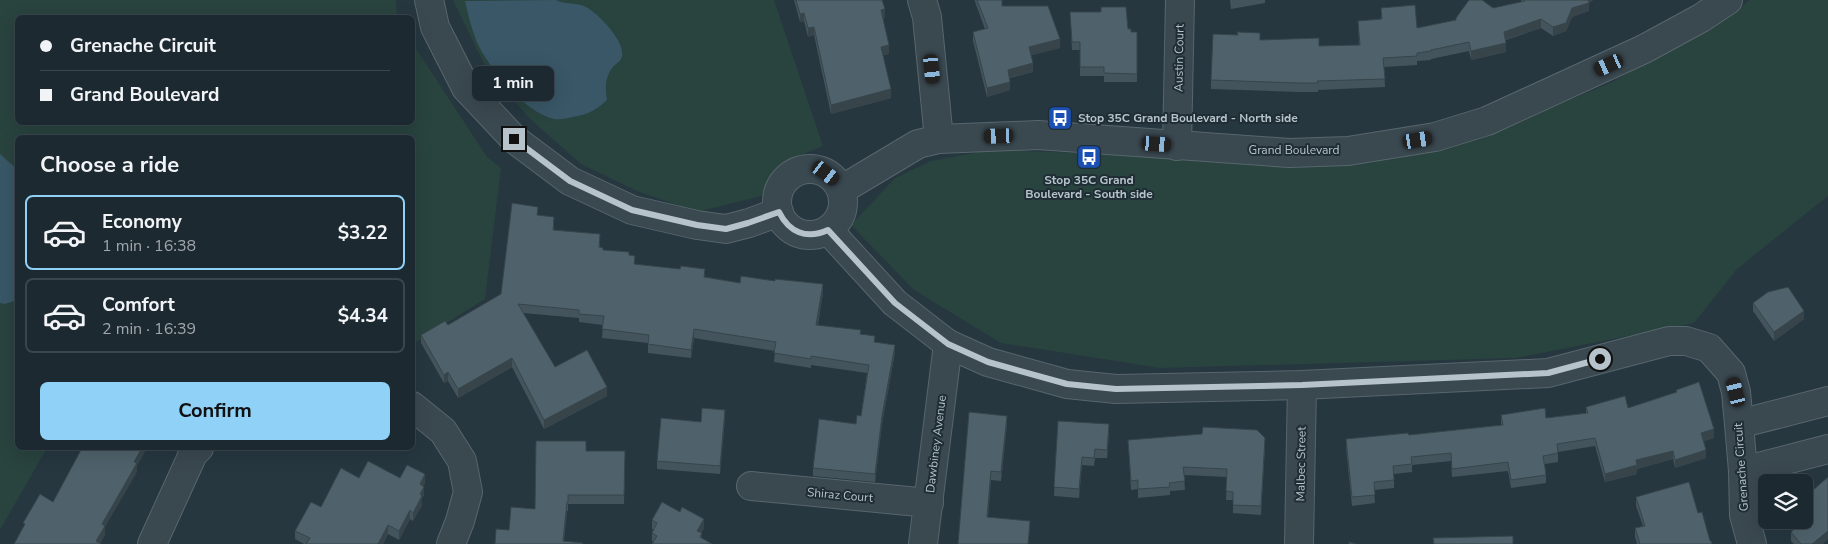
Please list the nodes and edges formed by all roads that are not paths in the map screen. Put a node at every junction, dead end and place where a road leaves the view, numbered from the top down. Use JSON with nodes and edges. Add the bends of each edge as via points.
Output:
{"nodes":[{"id":1,"x":429,"y":0,"type":"edge"},
{"id":2,"x":922,"y":0,"type":"edge"},
{"id":3,"x":1180,"y":0,"type":"edge"},
{"id":4,"x":1728,"y":0,"type":"edge"},
{"id":5,"x":939,"y":138,"type":"junction"},
{"id":6,"x":1177,"y":146,"type":"junction"},
{"id":7,"x":841,"y":190,"type":"junction"},
{"id":8,"x":779,"y":212,"type":"junction"},
{"id":9,"x":828,"y":230,"type":"junction"},
{"id":10,"x":948,"y":344,"type":"junction"},
{"id":11,"x":1302,"y":385,"type":"junction"},
{"id":12,"x":1828,"y":401,"type":"edge"},
{"id":13,"x":415,"y":408,"type":"edge"},
{"id":14,"x":1739,"y":424,"type":"junction"},
{"id":15,"x":1828,"y":449,"type":"edge"},
{"id":16,"x":197,"y":450,"type":"edge"},
{"id":17,"x":1743,"y":471,"type":"junction"},
{"id":18,"x":751,"y":486,"type":"dead end"},
{"id":19,"x":929,"y":503,"type":"junction"},
{"id":20,"x":152,"y":544,"type":"edge"},
{"id":21,"x":451,"y":544,"type":"edge"},
{"id":22,"x":923,"y":544,"type":"edge"},
{"id":23,"x":1300,"y":544,"type":"edge"},
{"id":24,"x":1752,"y":544,"type":"edge"}],
"edges":[{"from":1,"to":8,"type":"street","via":[[434,27],[466,88],[514,139],[570,181],[632,210],[697,225],[726,229]]},
{"from":2,"to":5,"type":"street","via":[[927,17]]},
{"from":3,"to":6,"type":"street","name":"Austin Court"},
{"from":4,"to":6,"type":"street","name":"Grand Boulevard","via":[[1644,49],[1487,121],[1436,137],[1348,151],[1289,153]]},
{"from":5,"to":6,"type":"street","name":"Grand Boulevard","via":[[1038,135]]},
{"from":5,"to":7,"type":"street","name":"Grand Boulevard","via":[[918,144]]},
{"from":7,"to":8,"type":"street","via":[[826,173],[805,170],[786,180],[777,201]]},
{"from":7,"to":9,"type":"street","via":[[840,217]]},
{"from":8,"to":9,"type":"street","via":[[783,221],[799,233],[818,234]]},
{"from":9,"to":10,"type":"street","name":"Grenache Circuit","via":[[895,303]]},
{"from":10,"to":11,"type":"street","name":"Grenache Circuit","via":[[988,362],[1067,384],[1116,389]]},
{"from":10,"to":19,"type":"street","name":"Dawbiney Avenue"},
{"from":11,"to":14,"type":"street","name":"Grenache Circuit","via":[[1548,373],[1669,341],[1686,341],[1709,348],[1731,373]]},
{"from":11,"to":23,"type":"street","name":"Malbec Street"},
{"from":12,"to":14,"type":"street"},
{"from":13,"to":21,"type":"street","via":[[443,431],[462,461],[468,492]]},
{"from":14,"to":17,"type":"street","name":"Grenache Circuit"},
{"from":15,"to":17,"type":"street"},
{"from":16,"to":20,"type":"street"},
{"from":17,"to":24,"type":"street","name":"Grenache Circuit","via":[[1744,515]]},
{"from":18,"to":19,"type":"street","name":"Shiraz Court"},
{"from":19,"to":22,"type":"street","name":"Dawbiney Avenue"}]}
